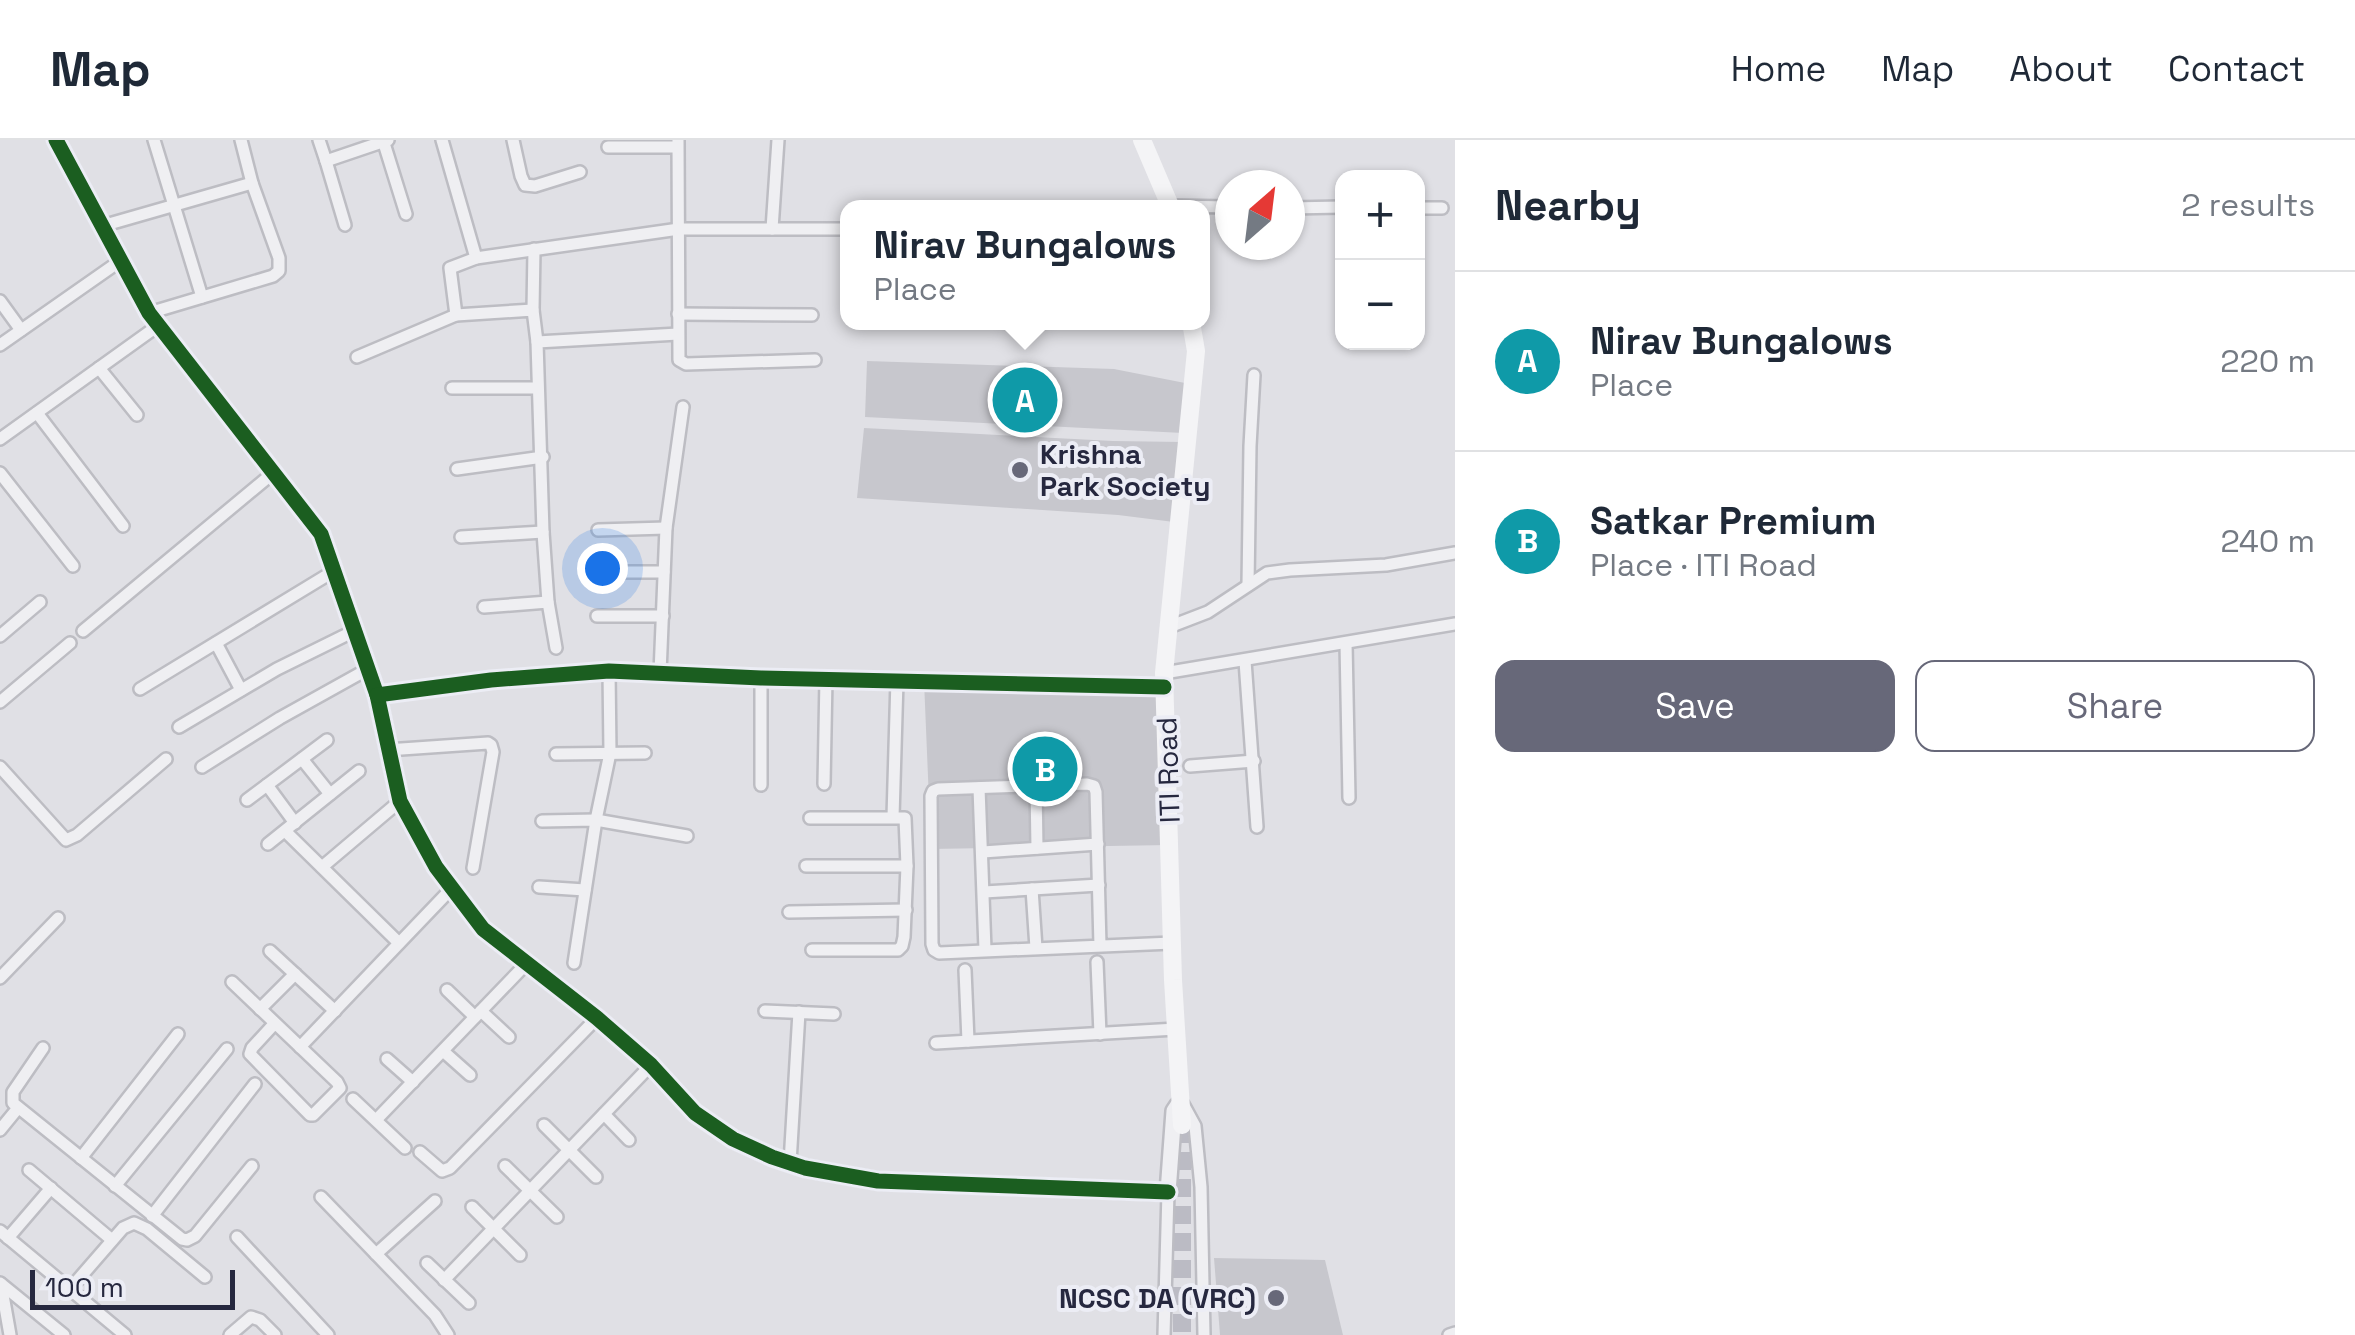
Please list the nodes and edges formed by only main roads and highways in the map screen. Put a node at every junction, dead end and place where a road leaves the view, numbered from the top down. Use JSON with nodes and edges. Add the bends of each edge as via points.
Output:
{"nodes":[{"id":1,"x":1142,"y":140,"type":"edge"},
{"id":2,"x":1168,"y":200,"type":"edge"},
{"id":3,"x":1192,"y":330,"type":"edge"},
{"id":4,"x":1182,"y":1125,"type":"tunnel mouth"}],
"edges":[{"from":1,"to":2,"type":"main road"},
{"from":3,"to":4,"type":"main road","name":"ITI Road","via":[[1196,351],[1164,680]]}]}
